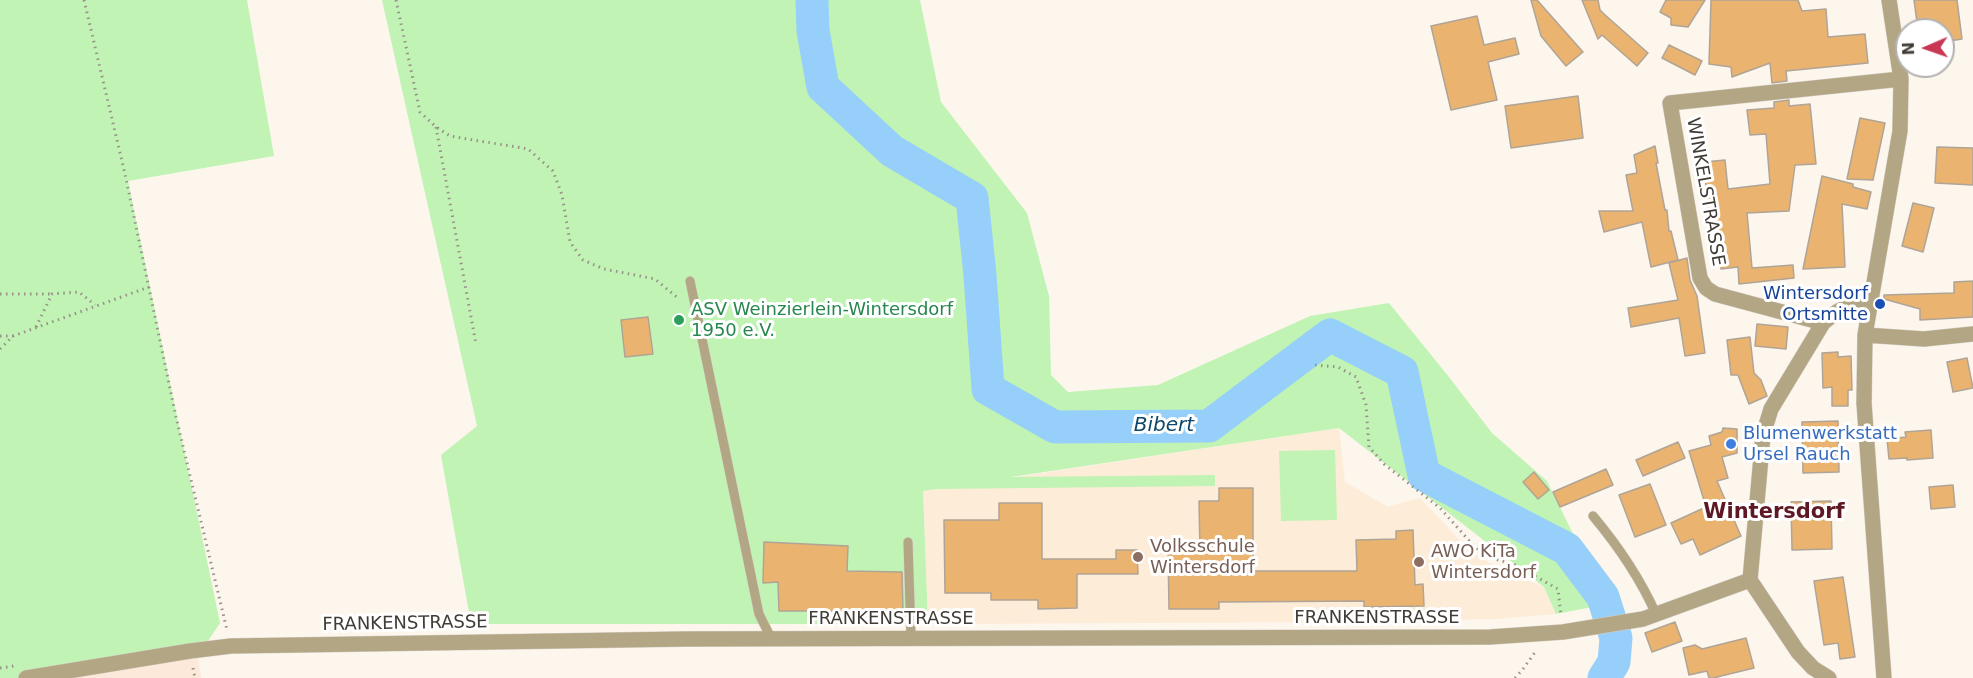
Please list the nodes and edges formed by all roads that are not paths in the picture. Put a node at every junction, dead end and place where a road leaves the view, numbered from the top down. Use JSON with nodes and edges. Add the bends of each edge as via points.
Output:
{"nodes":[{"id":1,"x":1889,"y":0,"type":"edge"},
{"id":2,"x":1901,"y":79,"type":"junction"},
{"id":3,"x":690,"y":281,"type":"dead end"},
{"id":4,"x":1871,"y":306,"type":"junction"},
{"id":5,"x":1823,"y":323,"type":"junction"},
{"id":6,"x":1973,"y":334,"type":"edge"},
{"id":7,"x":1865,"y":335,"type":"junction"},
{"id":8,"x":1593,"y":516,"type":"dead end"},
{"id":9,"x":908,"y":542,"type":"dead end"},
{"id":10,"x":1750,"y":580,"type":"junction"},
{"id":11,"x":1650,"y":616,"type":"junction"},
{"id":12,"x":771,"y":638,"type":"junction"},
{"id":13,"x":911,"y":638,"type":"junction"},
{"id":14,"x":26,"y":678,"type":"edge"},
{"id":15,"x":1829,"y":678,"type":"edge"},
{"id":16,"x":1884,"y":678,"type":"edge"}],
"edges":[{"from":1,"to":2,"type":"street"},
{"from":2,"to":4,"type":"street","via":[[1900,131]]},
{"from":2,"to":5,"type":"street","name":"WINKELSTRASSE","via":[[1670,103],[1700,278],[1706,288],[1715,294]]},
{"from":3,"to":12,"type":"lane","via":[[759,614]]},
{"from":4,"to":5,"type":"street","via":[[1849,306]]},
{"from":4,"to":7,"type":"street"},
{"from":5,"to":10,"type":"street","via":[[1771,409],[1763,435]]},
{"from":6,"to":7,"type":"street","via":[[1924,339]]},
{"from":7,"to":16,"type":"street","via":[[1864,403]]},
{"from":8,"to":11,"type":"lane","via":[[1641,582]]},
{"from":9,"to":13,"type":"lane"},
{"from":10,"to":11,"type":"street","name":"FRANKENSTRASSE"},
{"from":10,"to":15,"type":"street","via":[[1798,652]]},
{"from":11,"to":13,"type":"street","name":"FRANKENSTRASSE","via":[[1569,632],[1479,637]]},
{"from":12,"to":13,"type":"street","name":"FRANKENSTRASSE"},
{"from":12,"to":14,"type":"street","name":"FRANKENSTRASSE","via":[[231,646]]}]}
